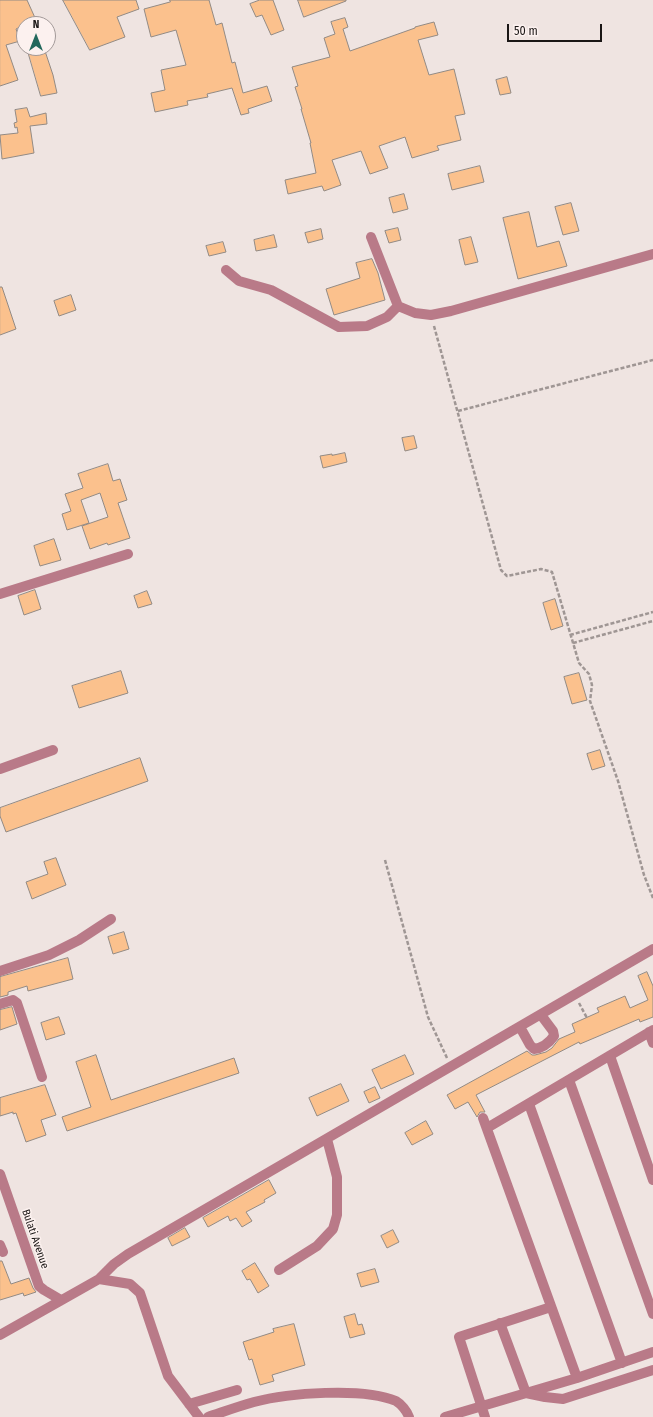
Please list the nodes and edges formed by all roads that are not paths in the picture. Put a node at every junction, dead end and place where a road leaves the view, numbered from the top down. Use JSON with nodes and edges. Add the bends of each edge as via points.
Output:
{"nodes":[{"id":1,"x":371,"y":237,"type":"dead end"},
{"id":2,"x":653,"y":254,"type":"edge"},
{"id":3,"x":226,"y":270,"type":"dead end"},
{"id":4,"x":398,"y":306,"type":"junction"},
{"id":5,"x":128,"y":554,"type":"dead end"},
{"id":6,"x":0,"y":594,"type":"edge"},
{"id":7,"x":53,"y":750,"type":"dead end"},
{"id":8,"x":0,"y":769,"type":"edge"},
{"id":9,"x":111,"y":919,"type":"dead end"},
{"id":10,"x":653,"y":950,"type":"edge"},
{"id":11,"x":0,"y":971,"type":"edge"},
{"id":12,"x":0,"y":1004,"type":"edge"},
{"id":13,"x":541,"y":1015,"type":"junction"},
{"id":14,"x":520,"y":1027,"type":"junction"},
{"id":15,"x":651,"y":1031,"type":"edge"},
{"id":16,"x":653,"y":1043,"type":"edge"},
{"id":17,"x":610,"y":1056,"type":"junction"},
{"id":18,"x":42,"y":1077,"type":"dead end"},
{"id":19,"x":568,"y":1080,"type":"junction"},
{"id":20,"x":528,"y":1104,"type":"junction"},
{"id":21,"x":327,"y":1139,"type":"junction"},
{"id":22,"x":0,"y":1174,"type":"edge"},
{"id":23,"x":653,"y":1180,"type":"edge"},
{"id":24,"x":279,"y":1270,"type":"dead end"},
{"id":25,"x":99,"y":1279,"type":"junction"},
{"id":26,"x":61,"y":1300,"type":"junction"},
{"id":27,"x":551,"y":1307,"type":"junction"},
{"id":28,"x":653,"y":1314,"type":"edge"},
{"id":29,"x":500,"y":1324,"type":"junction"},
{"id":30,"x":0,"y":1335,"type":"edge"},
{"id":31,"x":653,"y":1352,"type":"edge"},
{"id":32,"x":622,"y":1363,"type":"junction"},
{"id":33,"x":653,"y":1370,"type":"edge"},
{"id":34,"x":577,"y":1378,"type":"junction"},
{"id":35,"x":237,"y":1390,"type":"dead end"},
{"id":36,"x":526,"y":1393,"type":"junction"},
{"id":37,"x":189,"y":1404,"type":"junction"},
{"id":38,"x":482,"y":1406,"type":"junction"},
{"id":39,"x":199,"y":1417,"type":"edge"},
{"id":40,"x":208,"y":1417,"type":"edge"},
{"id":41,"x":409,"y":1417,"type":"edge"},
{"id":42,"x":445,"y":1417,"type":"edge"},
{"id":43,"x":485,"y":1417,"type":"edge"}],
"edges":[{"from":1,"to":4,"type":"street"},
{"from":2,"to":4,"type":"street","via":[[451,311],[431,315],[414,313]]},
{"from":3,"to":4,"type":"street","via":[[239,281],[271,290],[339,327],[367,326],[387,317]]},
{"from":5,"to":6,"type":"street"},
{"from":7,"to":8,"type":"street"},
{"from":9,"to":11,"type":"street","via":[[79,940],[49,955]]},
{"from":10,"to":13,"type":"street"},
{"from":12,"to":18,"type":"street","via":[[13,1000],[18,1003]]},
{"from":13,"to":14,"type":"street"},
{"from":13,"to":14,"type":"street","via":[[554,1036],[541,1048],[534,1049],[530,1045]]},
{"from":14,"to":21,"type":"street"},
{"from":15,"to":16,"type":"street"},
{"from":15,"to":17,"type":"street"},
{"from":17,"to":19,"type":"street"},
{"from":17,"to":23,"type":"street"},
{"from":19,"to":20,"type":"street"},
{"from":19,"to":28,"type":"street"},
{"from":20,"to":27,"type":"street","via":[[485,1123]]},
{"from":20,"to":32,"type":"street"},
{"from":21,"to":24,"type":"street","via":[[337,1177],[337,1215],[333,1229],[317,1246]]},
{"from":21,"to":25,"type":"street","via":[[128,1254]]},
{"from":22,"to":26,"type":"street","name":"Bulati Avenue","via":[[39,1286]]},
{"from":25,"to":26,"type":"street"},
{"from":25,"to":37,"type":"street","via":[[130,1284],[140,1294],[168,1376]]},
{"from":26,"to":30,"type":"street"},
{"from":27,"to":29,"type":"street"},
{"from":27,"to":34,"type":"street"},
{"from":29,"to":36,"type":"street"},
{"from":29,"to":38,"type":"street","via":[[459,1337]]},
{"from":31,"to":32,"type":"street"},
{"from":32,"to":34,"type":"street"},
{"from":33,"to":36,"type":"street","via":[[563,1399]]},
{"from":34,"to":36,"type":"street"},
{"from":35,"to":37,"type":"street"},
{"from":36,"to":38,"type":"street"},
{"from":37,"to":39,"type":"street"},
{"from":38,"to":42,"type":"street"},
{"from":38,"to":43,"type":"street"},
{"from":40,"to":41,"type":"street","via":[[255,1402],[286,1396],[328,1393],[381,1396],[397,1402]]}]}
